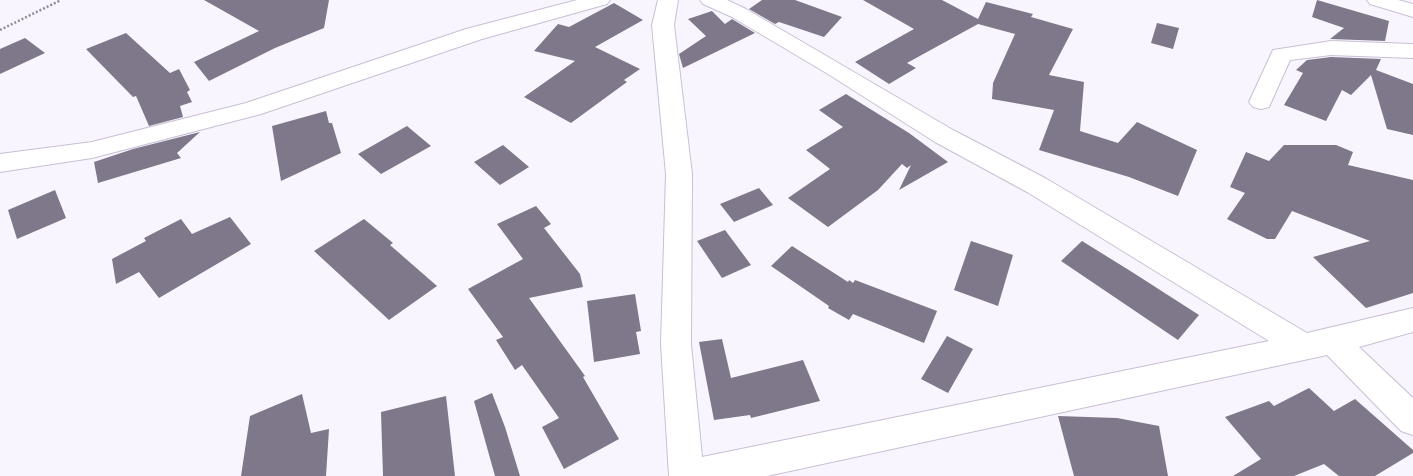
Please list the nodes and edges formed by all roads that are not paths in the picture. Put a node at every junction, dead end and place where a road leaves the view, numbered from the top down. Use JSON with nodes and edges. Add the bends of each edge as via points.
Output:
{"nodes":[{"id":1,"x":600,"y":0,"type":"edge"},
{"id":2,"x":668,"y":0,"type":"edge"},
{"id":3,"x":710,"y":0,"type":"edge"},
{"id":4,"x":1377,"y":0,"type":"edge"},
{"id":5,"x":1413,"y":12,"type":"edge"},
{"id":6,"x":1413,"y":51,"type":"edge"},
{"id":7,"x":1260,"y":102,"type":"dead end"},
{"id":8,"x":0,"y":164,"type":"edge"},
{"id":9,"x":1413,"y":320,"type":"edge"},
{"id":10,"x":1318,"y":344,"type":"junction"},
{"id":11,"x":1413,"y":420,"type":"edge"},
{"id":12,"x":688,"y":476,"type":"edge"}],
"edges":[{"from":1,"to":8,"type":"main road","via":[[474,34],[253,109],[92,150]]},
{"from":2,"to":12,"type":"main road","via":[[663,26],[680,174],[676,344]]},
{"from":3,"to":10,"type":"main road","via":[[836,68],[944,136]]},
{"from":4,"to":5,"type":"main road"},
{"from":6,"to":7,"type":"main road","via":[[1331,48],[1281,55]]},
{"from":9,"to":10,"type":"main road"},
{"from":10,"to":11,"type":"main road"},
{"from":10,"to":12,"type":"main road"}]}
